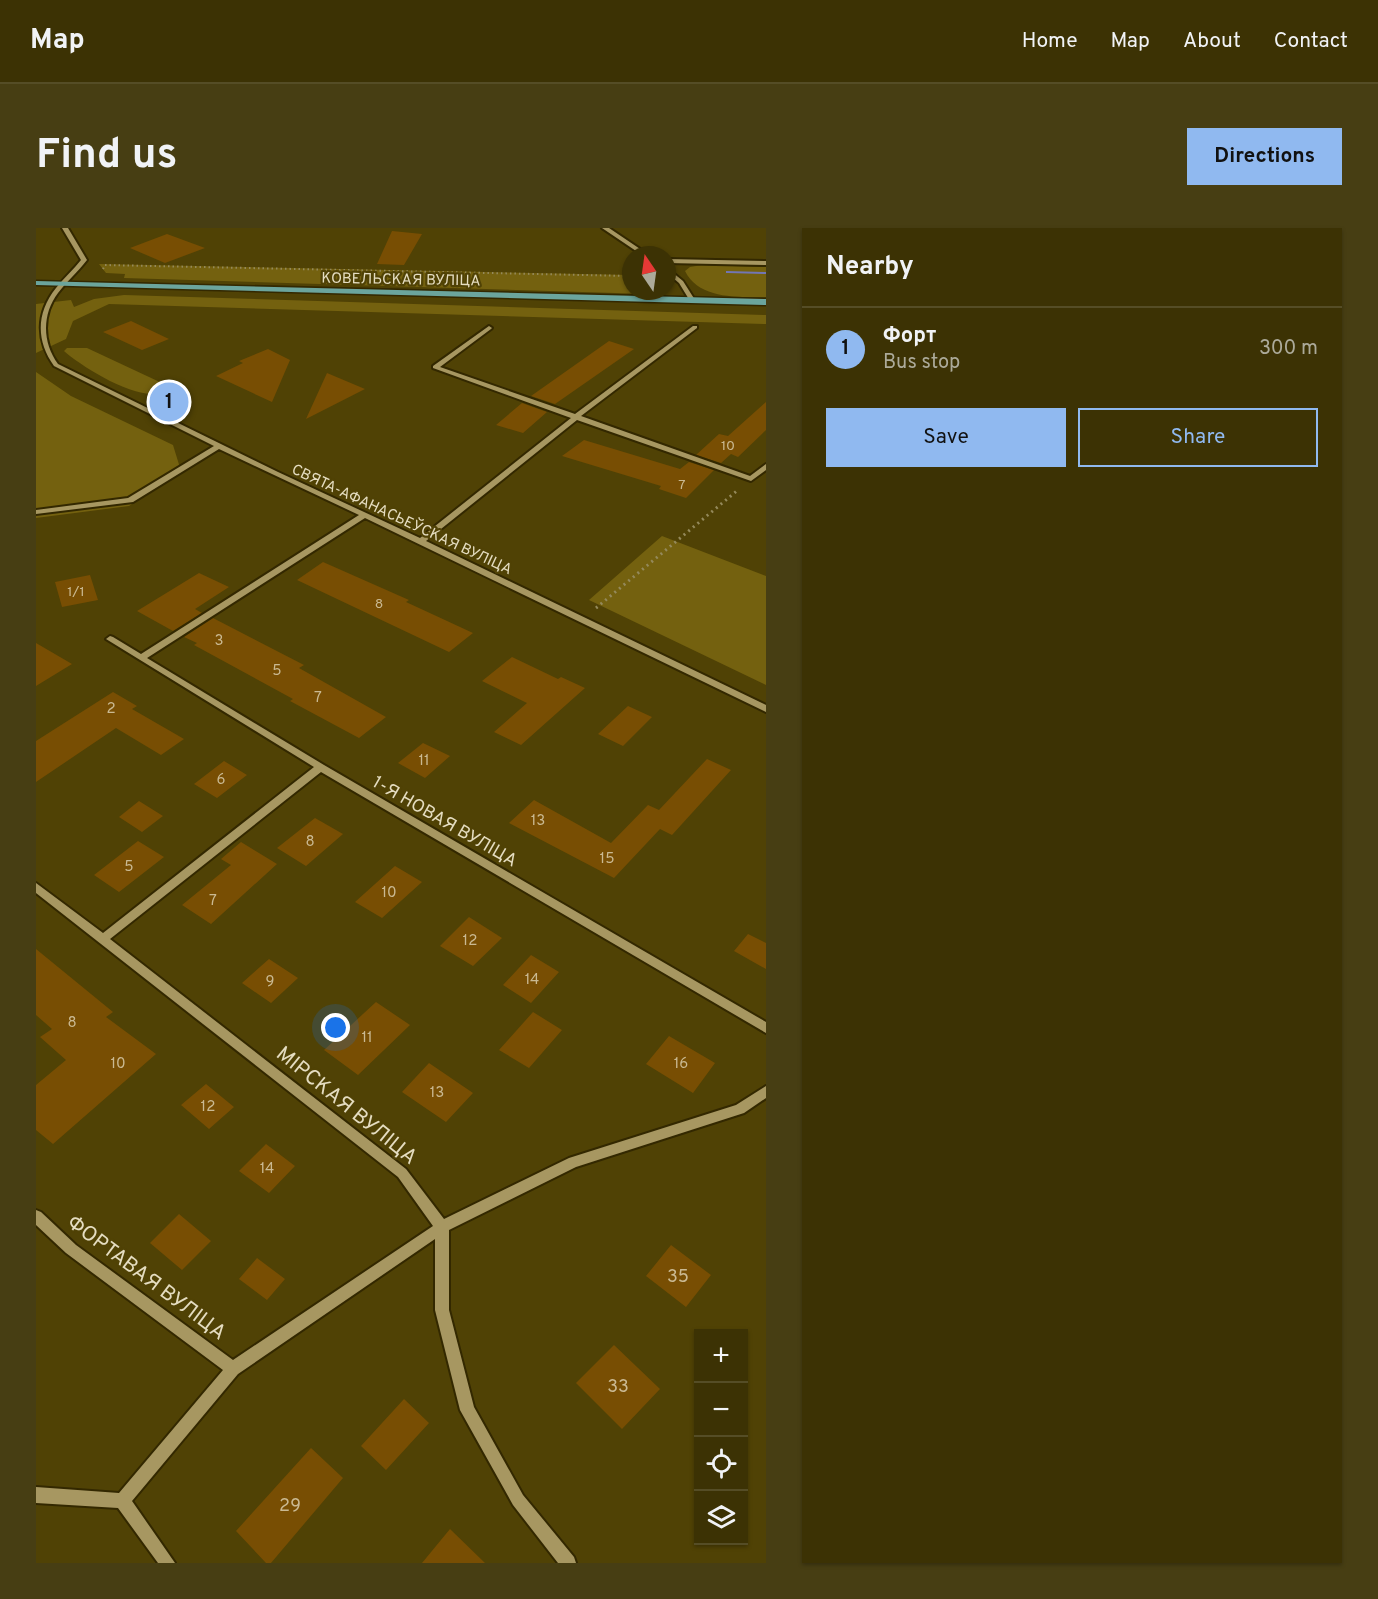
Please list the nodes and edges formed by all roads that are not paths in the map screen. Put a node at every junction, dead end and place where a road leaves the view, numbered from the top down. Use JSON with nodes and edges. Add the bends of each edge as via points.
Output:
{"nodes":[{"id":1,"x":65,"y":228,"type":"edge"},
{"id":2,"x":604,"y":228,"type":"edge"},
{"id":3,"x":632,"y":246,"type":"edge"},
{"id":4,"x":676,"y":261,"type":"edge"},
{"id":5,"x":766,"y":263,"type":"edge"},
{"id":6,"x":676,"y":278,"type":"edge"},
{"id":7,"x":36,"y":283,"type":"edge"},
{"id":8,"x":65,"y":284,"type":"junction"},
{"id":9,"x":692,"y":300,"type":"junction"},
{"id":10,"x":766,"y":303,"type":"edge"},
{"id":11,"x":695,"y":327,"type":"dead end"},
{"id":12,"x":489,"y":328,"type":"dead end"},
{"id":13,"x":38,"y":340,"type":"edge"},
{"id":14,"x":576,"y":417,"type":"junction"},
{"id":15,"x":219,"y":446,"type":"junction"},
{"id":16,"x":766,"y":466,"type":"edge"},
{"id":17,"x":36,"y":512,"type":"edge"},
{"id":18,"x":365,"y":515,"type":"junction"},
{"id":19,"x":421,"y":541,"type":"junction"},
{"id":20,"x":110,"y":639,"type":"dead end"},
{"id":21,"x":141,"y":658,"type":"junction"},
{"id":22,"x":766,"y":709,"type":"edge"},
{"id":23,"x":321,"y":767,"type":"junction"},
{"id":24,"x":36,"y":887,"type":"edge"},
{"id":25,"x":103,"y":939,"type":"junction"},
{"id":26,"x":766,"y":1028,"type":"edge"},
{"id":27,"x":766,"y":1091,"type":"edge"},
{"id":28,"x":36,"y":1216,"type":"edge"},
{"id":29,"x":442,"y":1227,"type":"junction"},
{"id":30,"x":233,"y":1369,"type":"junction"},
{"id":31,"x":36,"y":1495,"type":"edge"},
{"id":32,"x":122,"y":1502,"type":"junction"},
{"id":33,"x":167,"y":1563,"type":"edge"},
{"id":34,"x":568,"y":1563,"type":"edge"}],
"edges":[{"from":1,"to":8,"type":"street","via":[[84,260]]},
{"from":2,"to":3,"type":"street"},
{"from":4,"to":5,"type":"street"},
{"from":6,"to":9,"type":"street"},
{"from":7,"to":8,"type":"main road","name":"КОВЕЛЬСКАЯ ВУЛІЦА"},
{"from":8,"to":9,"type":"main road","name":"КОВЕЛЬСКАЯ ВУЛІЦА"},
{"from":8,"to":13,"type":"street","via":[[52,296]]},
{"from":9,"to":10,"type":"main road","name":"КОВЕЛЬСКАЯ ВУЛІЦА"},
{"from":11,"to":14,"type":"street"},
{"from":12,"to":14,"type":"street","via":[[435,367]]},
{"from":13,"to":15,"type":"street","name":"СВЯТА-АФАНАСЬЕЎСКАЯ ВУЛІЦА","via":[[56,365]]},
{"from":14,"to":16,"type":"street","via":[[751,479]]},
{"from":14,"to":19,"type":"street"},
{"from":15,"to":17,"type":"street","via":[[130,500]]},
{"from":15,"to":18,"type":"street","name":"СВЯТА-АФАНАСЬЕЎСКАЯ ВУЛІЦА"},
{"from":18,"to":19,"type":"street","name":"СВЯТА-АФАНАСЬЕЎСКАЯ ВУЛІЦА"},
{"from":18,"to":21,"type":"street"},
{"from":19,"to":22,"type":"street","name":"СВЯТА-АФАНАСЬЕЎСКАЯ ВУЛІЦА"},
{"from":20,"to":21,"type":"street","name":"1-Я НОВАЯ ВУЛІЦА"},
{"from":21,"to":23,"type":"street","name":"1-Я НОВАЯ ВУЛІЦА"},
{"from":23,"to":25,"type":"street"},
{"from":23,"to":26,"type":"street","name":"1-Я НОВАЯ ВУЛІЦА"},
{"from":24,"to":25,"type":"street","name":"МІРСКАЯ ВУЛІЦА"},
{"from":25,"to":29,"type":"street","name":"МІРСКАЯ ВУЛІЦА","via":[[402,1173]]},
{"from":27,"to":29,"type":"street","via":[[740,1108],[573,1162]]},
{"from":28,"to":30,"type":"street","name":"ФОРТАВАЯ ВУЛІЦА","via":[[71,1249]]},
{"from":29,"to":30,"type":"street"},
{"from":29,"to":34,"type":"street","via":[[442,1310],[467,1410],[518,1500]]},
{"from":30,"to":32,"type":"street"},
{"from":31,"to":32,"type":"street"},
{"from":32,"to":33,"type":"street"}]}
